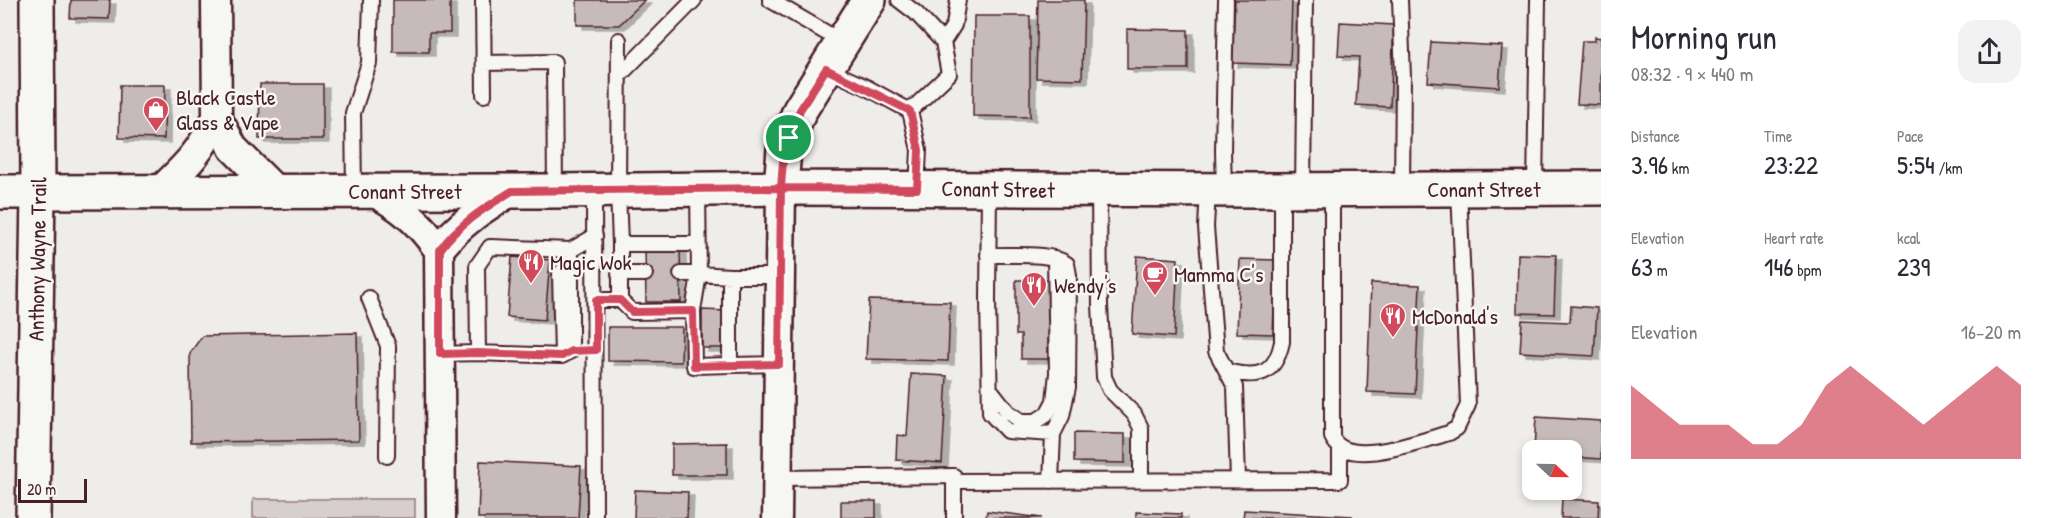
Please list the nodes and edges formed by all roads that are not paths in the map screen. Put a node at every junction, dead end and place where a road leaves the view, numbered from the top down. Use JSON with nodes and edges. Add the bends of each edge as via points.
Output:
{"nodes":[{"id":1,"x":37,"y":0,"type":"edge"},
{"id":2,"x":216,"y":0,"type":"edge"},
{"id":3,"x":371,"y":0,"type":"edge"},
{"id":4,"x":483,"y":0,"type":"edge"},
{"id":5,"x":694,"y":0,"type":"edge"},
{"id":6,"x":770,"y":0,"type":"edge"},
{"id":7,"x":869,"y":0,"type":"edge"},
{"id":8,"x":898,"y":0,"type":"edge"},
{"id":9,"x":958,"y":0,"type":"edge"},
{"id":10,"x":1226,"y":0,"type":"edge"},
{"id":11,"x":1305,"y":0,"type":"edge"},
{"id":12,"x":1400,"y":0,"type":"edge"},
{"id":13,"x":1538,"y":0,"type":"edge"},
{"id":14,"x":619,"y":40,"type":"dead end"},
{"id":15,"x":943,"y":42,"type":"junction"},
{"id":16,"x":834,"y":55,"type":"junction"},
{"id":17,"x":484,"y":63,"type":"junction"},
{"id":18,"x":619,"y":76,"type":"junction"},
{"id":19,"x":484,"y":95,"type":"dead end"},
{"id":20,"x":910,"y":111,"type":"junction"},
{"id":21,"x":217,"y":117,"type":"junction"},
{"id":22,"x":781,"y":188,"type":"junction"},
{"id":23,"x":1535,"y":188,"type":"junction"},
{"id":24,"x":1601,"y":188,"type":"edge"},
{"id":25,"x":698,"y":189,"type":"junction"},
{"id":26,"x":917,"y":189,"type":"junction"},
{"id":27,"x":989,"y":189,"type":"junction"},
{"id":28,"x":1402,"y":189,"type":"junction"},
{"id":29,"x":1460,"y":189,"type":"junction"},
{"id":30,"x":606,"y":190,"type":"junction"},
{"id":31,"x":1099,"y":190,"type":"junction"},
{"id":32,"x":1216,"y":190,"type":"junction"},
{"id":33,"x":1306,"y":190,"type":"junction"},
{"id":34,"x":160,"y":191,"type":"junction"},
{"id":35,"x":276,"y":191,"type":"junction"},
{"id":36,"x":362,"y":191,"type":"junction"},
{"id":37,"x":512,"y":191,"type":"junction"},
{"id":38,"x":555,"y":191,"type":"junction"},
{"id":39,"x":0,"y":192,"type":"edge"},
{"id":40,"x":38,"y":192,"type":"junction"},
{"id":41,"x":595,"y":237,"type":"junction"},
{"id":42,"x":620,"y":244,"type":"junction"},
{"id":43,"x":698,"y":244,"type":"junction"},
{"id":44,"x":440,"y":250,"type":"junction"},
{"id":45,"x":571,"y":255,"type":"junction"},
{"id":46,"x":988,"y":255,"type":"junction"},
{"id":47,"x":1055,"y":258,"type":"junction"},
{"id":48,"x":619,"y":274,"type":"junction"},
{"id":49,"x":645,"y":274,"type":"dead end"},
{"id":50,"x":681,"y":274,"type":"dead end"},
{"id":51,"x":699,"y":274,"type":"junction"},
{"id":52,"x":730,"y":276,"type":"junction"},
{"id":53,"x":780,"y":276,"type":"junction"},
{"id":54,"x":369,"y":298,"type":"dead end"},
{"id":55,"x":596,"y":300,"type":"junction"},
{"id":56,"x":620,"y":300,"type":"junction"},
{"id":57,"x":693,"y":311,"type":"junction"},
{"id":58,"x":596,"y":350,"type":"junction"},
{"id":59,"x":478,"y":353,"type":"junction"},
{"id":60,"x":440,"y":354,"type":"junction"},
{"id":61,"x":566,"y":354,"type":"junction"},
{"id":62,"x":779,"y":364,"type":"junction"},
{"id":63,"x":730,"y":365,"type":"junction"},
{"id":64,"x":1227,"y":371,"type":"junction"},
{"id":65,"x":990,"y":389,"type":"junction"},
{"id":66,"x":1053,"y":434,"type":"junction"},
{"id":67,"x":1340,"y":448,"type":"junction"},
{"id":68,"x":387,"y":456,"type":"dead end"},
{"id":69,"x":777,"y":478,"type":"junction"},
{"id":70,"x":1141,"y":480,"type":"junction"},
{"id":71,"x":1238,"y":480,"type":"junction"},
{"id":72,"x":954,"y":481,"type":"junction"},
{"id":73,"x":1051,"y":481,"type":"junction"},
{"id":74,"x":33,"y":518,"type":"edge"},
{"id":75,"x":441,"y":518,"type":"edge"},
{"id":76,"x":595,"y":518,"type":"edge"},
{"id":77,"x":777,"y":518,"type":"edge"},
{"id":78,"x":954,"y":518,"type":"edge"}],
"edges":[{"from":1,"to":40,"type":"main road","name":"Anthony Wayne Trail"},
{"from":2,"to":21,"type":"street"},
{"from":3,"to":36,"type":"lane","via":[[369,63],[353,113]]},
{"from":4,"to":17,"type":"lane"},
{"from":5,"to":18,"type":"lane"},
{"from":6,"to":16,"type":"lane"},
{"from":7,"to":16,"type":"main road"},
{"from":8,"to":15,"type":"lane"},
{"from":9,"to":15,"type":"lane","via":[[954,24]]},
{"from":10,"to":32,"type":"lane","via":[[1223,151]]},
{"from":11,"to":33,"type":"lane"},
{"from":12,"to":28,"type":"lane"},
{"from":13,"to":23,"type":"lane"},
{"from":14,"to":18,"type":"lane"},
{"from":15,"to":20,"type":"lane","via":[[949,74]]},
{"from":16,"to":20,"type":"lane"},
{"from":16,"to":22,"type":"main road","via":[[800,110],[784,148]]},
{"from":17,"to":19,"type":"lane"},
{"from":17,"to":38,"type":"lane","via":[[554,62]]},
{"from":18,"to":30,"type":"lane"},
{"from":20,"to":26,"type":"lane","via":[[919,150]]},
{"from":21,"to":34,"type":"street","via":[[196,155]]},
{"from":21,"to":35,"type":"street","via":[[233,148]]},
{"from":22,"to":25,"type":"main road","name":"Conant Street"},
{"from":22,"to":26,"type":"main road","name":"Conant Street"},
{"from":22,"to":53,"type":"street"},
{"from":23,"to":24,"type":"main road","name":"Conant Street"},
{"from":23,"to":29,"type":"main road","name":"Conant Street"},
{"from":25,"to":30,"type":"main road","name":"Conant Street"},
{"from":25,"to":43,"type":"lane"},
{"from":26,"to":27,"type":"main road","name":"Conant Street"},
{"from":27,"to":31,"type":"main road","name":"Conant Street"},
{"from":27,"to":46,"type":"lane"},
{"from":28,"to":29,"type":"main road","name":"Conant Street"},
{"from":28,"to":33,"type":"main road","name":"Conant Street"},
{"from":29,"to":67,"type":"lane","via":[[1468,386],[1468,405],[1462,420],[1449,433],[1388,450],[1364,453]]},
{"from":30,"to":38,"type":"main road","name":"Conant Street"},
{"from":30,"to":41,"type":"lane"},
{"from":30,"to":42,"type":"lane"},
{"from":31,"to":32,"type":"main road","name":"Conant Street"},
{"from":31,"to":70,"type":"lane","via":[[1104,377],[1141,428]]},
{"from":32,"to":33,"type":"main road","name":"Conant Street"},
{"from":32,"to":64,"type":"lane","via":[[1206,227],[1216,351]]},
{"from":33,"to":64,"type":"lane","via":[[1278,360],[1265,372]]},
{"from":33,"to":67,"type":"lane","via":[[1332,437]]},
{"from":34,"to":35,"type":"main road","name":"Conant Street"},
{"from":34,"to":40,"type":"main road","name":"Conant Street"},
{"from":35,"to":36,"type":"main road","name":"Conant Street"},
{"from":36,"to":37,"type":"main road","name":"Conant Street"},
{"from":36,"to":44,"type":"street","via":[[398,205],[419,222]]},
{"from":37,"to":38,"type":"main road","name":"Conant Street"},
{"from":37,"to":44,"type":"street","via":[[466,222]]},
{"from":39,"to":40,"type":"main road","name":"Conant Street"},
{"from":40,"to":74,"type":"main road","name":"Anthony Wayne Trail"},
{"from":41,"to":45,"type":"lane"},
{"from":41,"to":55,"type":"lane"},
{"from":42,"to":43,"type":"lane"},
{"from":42,"to":48,"type":"lane"},
{"from":43,"to":51,"type":"lane"},
{"from":44,"to":60,"type":"street"},
{"from":45,"to":59,"type":"lane","via":[[490,247],[477,266]]},
{"from":45,"to":61,"type":"lane","via":[[560,274]]},
{"from":46,"to":47,"type":"lane"},
{"from":46,"to":65,"type":"lane"},
{"from":47,"to":65,"type":"lane","via":[[1054,401],[1047,414],[1036,421],[1021,421],[1008,412]]},
{"from":47,"to":66,"type":"lane","via":[[1067,264],[1069,275],[1068,387],[1062,416]]},
{"from":48,"to":49,"type":"lane"},
{"from":48,"to":56,"type":"lane"},
{"from":50,"to":51,"type":"lane"},
{"from":51,"to":52,"type":"lane"},
{"from":51,"to":57,"type":"lane"},
{"from":52,"to":53,"type":"lane"},
{"from":52,"to":63,"type":"lane"},
{"from":53,"to":62,"type":"street"},
{"from":54,"to":68,"type":"lane","via":[[388,346]]},
{"from":55,"to":56,"type":"lane"},
{"from":55,"to":58,"type":"lane"},
{"from":56,"to":57,"type":"lane","via":[[632,312]]},
{"from":57,"to":63,"type":"lane","via":[[694,366]]},
{"from":58,"to":61,"type":"lane"},
{"from":58,"to":76,"type":"lane"},
{"from":59,"to":60,"type":"lane"},
{"from":59,"to":61,"type":"lane"},
{"from":60,"to":75,"type":"street"},
{"from":62,"to":63,"type":"lane"},
{"from":62,"to":69,"type":"street"},
{"from":64,"to":71,"type":"lane","via":[[1235,387]]},
{"from":65,"to":66,"type":"lane","via":[[990,413],[1007,431]]},
{"from":66,"to":73,"type":"lane"},
{"from":67,"to":71,"type":"lane","via":[[1340,480]]},
{"from":69,"to":72,"type":"lane","via":[[954,476]]},
{"from":69,"to":77,"type":"street"},
{"from":70,"to":71,"type":"lane"},
{"from":70,"to":73,"type":"lane"},
{"from":72,"to":73,"type":"lane"},
{"from":72,"to":78,"type":"lane"}]}
